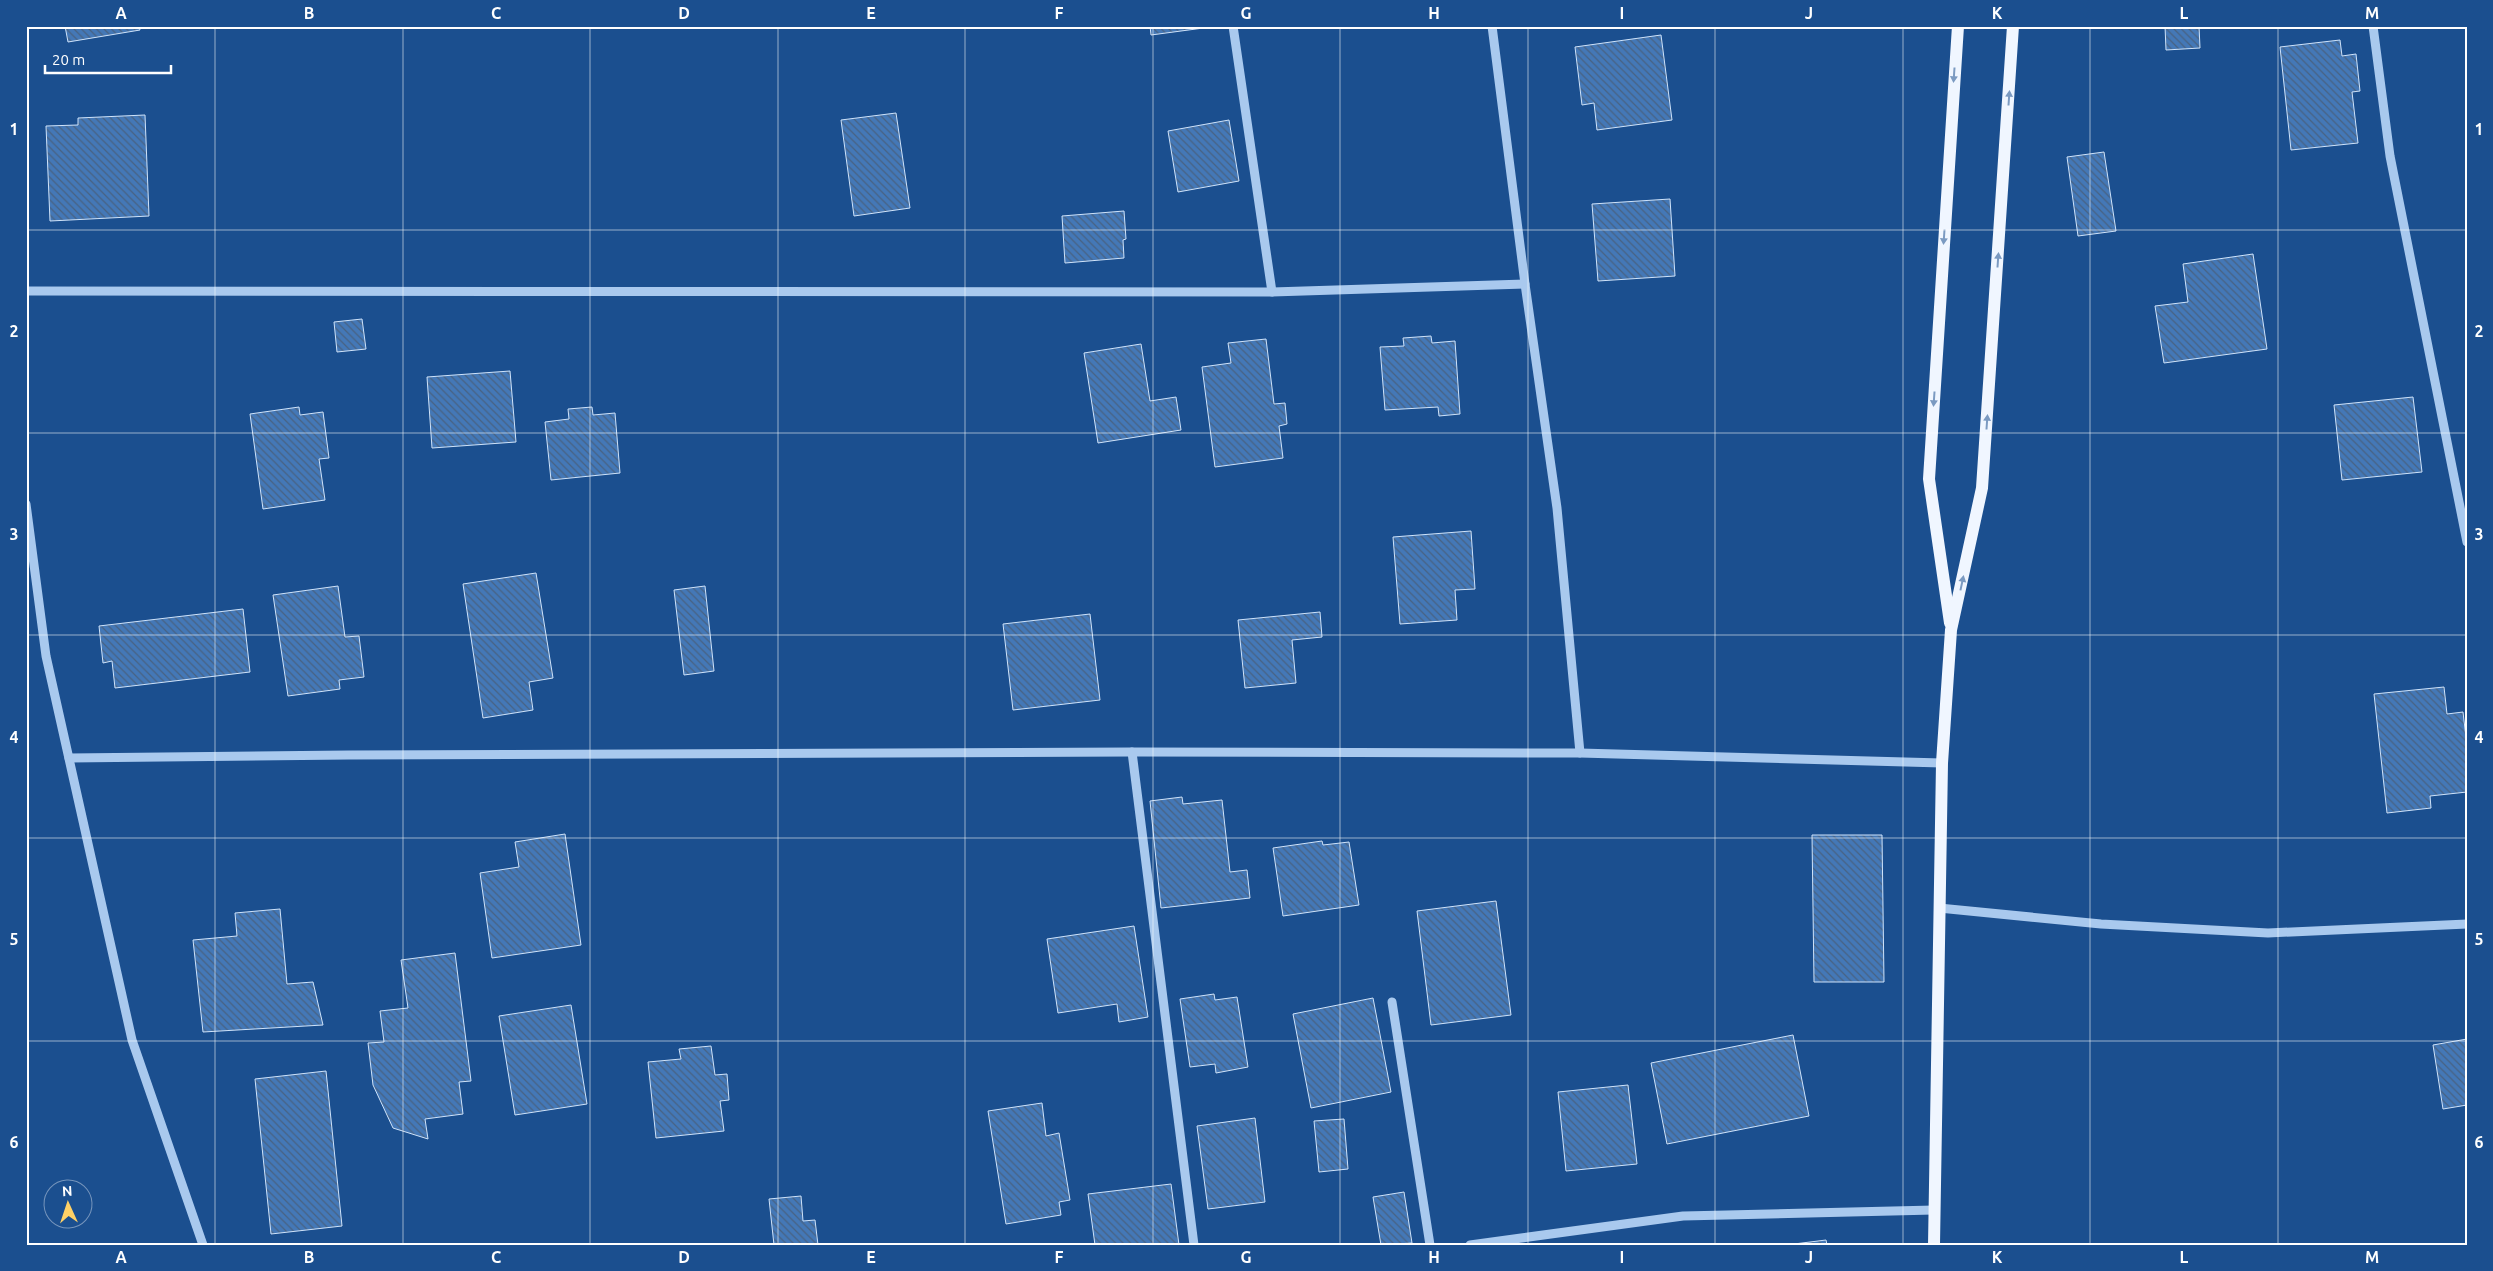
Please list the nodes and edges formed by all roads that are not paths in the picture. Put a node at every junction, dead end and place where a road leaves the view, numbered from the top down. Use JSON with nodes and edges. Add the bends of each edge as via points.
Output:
{"nodes":[{"id":1,"x":1233,"y":26,"type":"edge"},
{"id":2,"x":1492,"y":26,"type":"edge"},
{"id":3,"x":1958,"y":26,"type":"edge"},
{"id":4,"x":2013,"y":26,"type":"edge"},
{"id":5,"x":2373,"y":26,"type":"edge"},
{"id":6,"x":1525,"y":284,"type":"junction"},
{"id":7,"x":26,"y":291,"type":"edge"},
{"id":8,"x":1272,"y":292,"type":"junction"},
{"id":9,"x":26,"y":504,"type":"edge"},
{"id":10,"x":2467,"y":542,"type":"edge"},
{"id":11,"x":1951,"y":630,"type":"junction"},
{"id":12,"x":1132,"y":752,"type":"junction"},
{"id":13,"x":1580,"y":754,"type":"junction"},
{"id":14,"x":69,"y":758,"type":"junction"},
{"id":15,"x":1942,"y":762,"type":"junction"},
{"id":16,"x":1939,"y":908,"type":"junction"},
{"id":17,"x":2467,"y":924,"type":"edge"},
{"id":18,"x":1392,"y":1002,"type":"dead end"},
{"id":19,"x":1934,"y":1210,"type":"junction"},
{"id":20,"x":203,"y":1245,"type":"edge"},
{"id":21,"x":1194,"y":1245,"type":"edge"},
{"id":22,"x":1430,"y":1245,"type":"edge"},
{"id":23,"x":1470,"y":1245,"type":"edge"},
{"id":24,"x":1934,"y":1245,"type":"edge"}],
"edges":[{"from":1,"to":8,"type":"street"},
{"from":2,"to":6,"type":"street"},
{"from":3,"to":11,"type":"main road","one_way":true,"via":[[1928,479]]},
{"from":11,"to":4,"type":"main road","one_way":true,"via":[[1982,488]]},
{"from":5,"to":10,"type":"street","via":[[2390,156]]},
{"from":6,"to":8,"type":"street"},
{"from":6,"to":13,"type":"street","via":[[1557,508]]},
{"from":7,"to":8,"type":"street"},
{"from":9,"to":14,"type":"street","via":[[46,656]]},
{"from":11,"to":15,"type":"main road"},
{"from":12,"to":13,"type":"street"},
{"from":12,"to":14,"type":"street"},
{"from":12,"to":21,"type":"street"},
{"from":13,"to":15,"type":"street"},
{"from":14,"to":20,"type":"street","via":[[132,1040]]},
{"from":15,"to":16,"type":"main road"},
{"from":16,"to":17,"type":"street","via":[[2102,924],[2268,933]]},
{"from":16,"to":19,"type":"main road"},
{"from":18,"to":22,"type":"street"},
{"from":19,"to":23,"type":"street","via":[[1683,1216]]},
{"from":19,"to":24,"type":"main road"}]}
